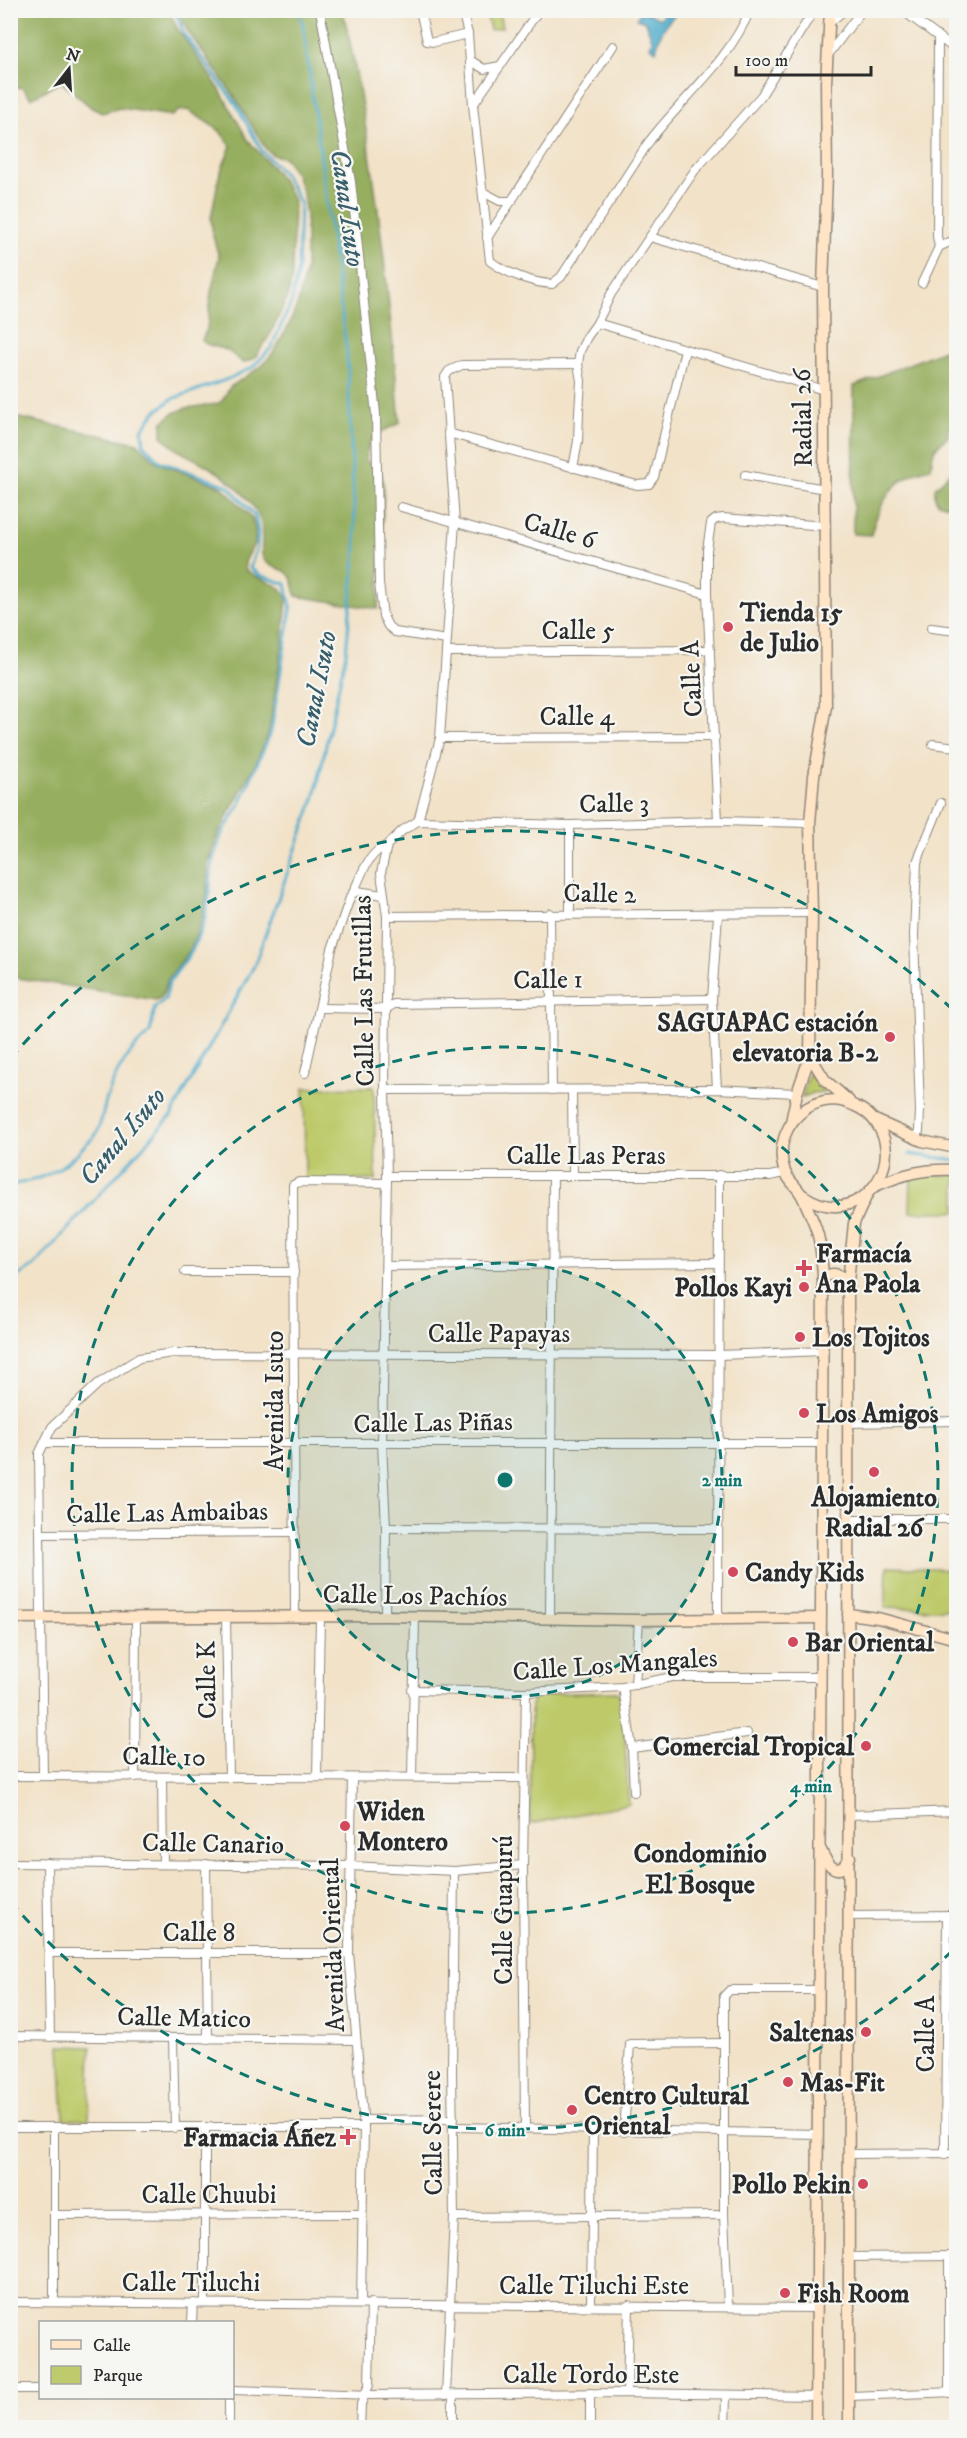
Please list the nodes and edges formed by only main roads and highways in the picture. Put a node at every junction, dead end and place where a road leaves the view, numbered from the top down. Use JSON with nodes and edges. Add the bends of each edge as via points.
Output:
{"nodes":[{"id":1,"x":830,"y":10,"type":"edge"},
{"id":2,"x":810,"y":1056,"type":"junction"},
{"id":3,"x":856,"y":1106,"type":"junction"},
{"id":4,"x":873,"y":1119,"type":"junction"},
{"id":5,"x":789,"y":1126,"type":"junction"},
{"id":6,"x":957,"y":1148,"type":"edge"},
{"id":7,"x":957,"y":1170,"type":"edge"},
{"id":8,"x":871,"y":1190,"type":"junction"},
{"id":9,"x":801,"y":1193,"type":"junction"},
{"id":10,"x":823,"y":1278,"type":"junction"},
{"id":11,"x":848,"y":1282,"type":"junction"},
{"id":12,"x":848,"y":1614,"type":"junction"},
{"id":13,"x":10,"y":1618,"type":"edge"},
{"id":14,"x":820,"y":1618,"type":"junction"},
{"id":15,"x":957,"y":1639,"type":"edge"},
{"id":16,"x":820,"y":1847,"type":"junction"},
{"id":17,"x":850,"y":1857,"type":"junction"},
{"id":18,"x":820,"y":1884,"type":"junction"},
{"id":19,"x":848,"y":1887,"type":"junction"},
{"id":20,"x":816,"y":2427,"type":"edge"},
{"id":21,"x":849,"y":2427,"type":"edge"}],
"edges":[{"from":1,"to":2,"type":"main road","name":"Radial 26","via":[[823,288],[826,706],[810,823]]},
{"from":2,"to":3,"type":"main road","via":[[825,1080]]},
{"from":2,"to":5,"type":"main road","name":"Radial 26"},
{"from":3,"to":4,"type":"main road"},
{"from":3,"to":5,"type":"main road","via":[[831,1099],[817,1102]]},
{"from":4,"to":6,"type":"main road","via":[[916,1138]]},
{"from":4,"to":8,"type":"main road","via":[[882,1132],[886,1161]]},
{"from":5,"to":9,"type":"main road","via":[[782,1149],[786,1173]]},
{"from":7,"to":8,"type":"main road","via":[[915,1171]]},
{"from":8,"to":9,"type":"main road","via":[[844,1205],[827,1206]]},
{"from":8,"to":11,"type":"main road","via":[[854,1223]]},
{"from":9,"to":10,"type":"main road","via":[[815,1226]]},
{"from":10,"to":11,"type":"main road","via":[[836,1273]]},
{"from":10,"to":14,"type":"main road"},
{"from":11,"to":12,"type":"main road"},
{"from":12,"to":15,"type":"main road","via":[[878,1617]]},
{"from":12,"to":17,"type":"main road"},
{"from":13,"to":14,"type":"main road","name":"Calle Los Pachíos"},
{"from":14,"to":16,"type":"main road"},
{"from":16,"to":17,"type":"main road","via":[[834,1869],[846,1865]]},
{"from":16,"to":18,"type":"main road"},
{"from":17,"to":19,"type":"main road"},
{"from":18,"to":19,"type":"main road","via":[[824,1877],[834,1874]]},
{"from":18,"to":20,"type":"main road"},
{"from":19,"to":21,"type":"main road"}]}
